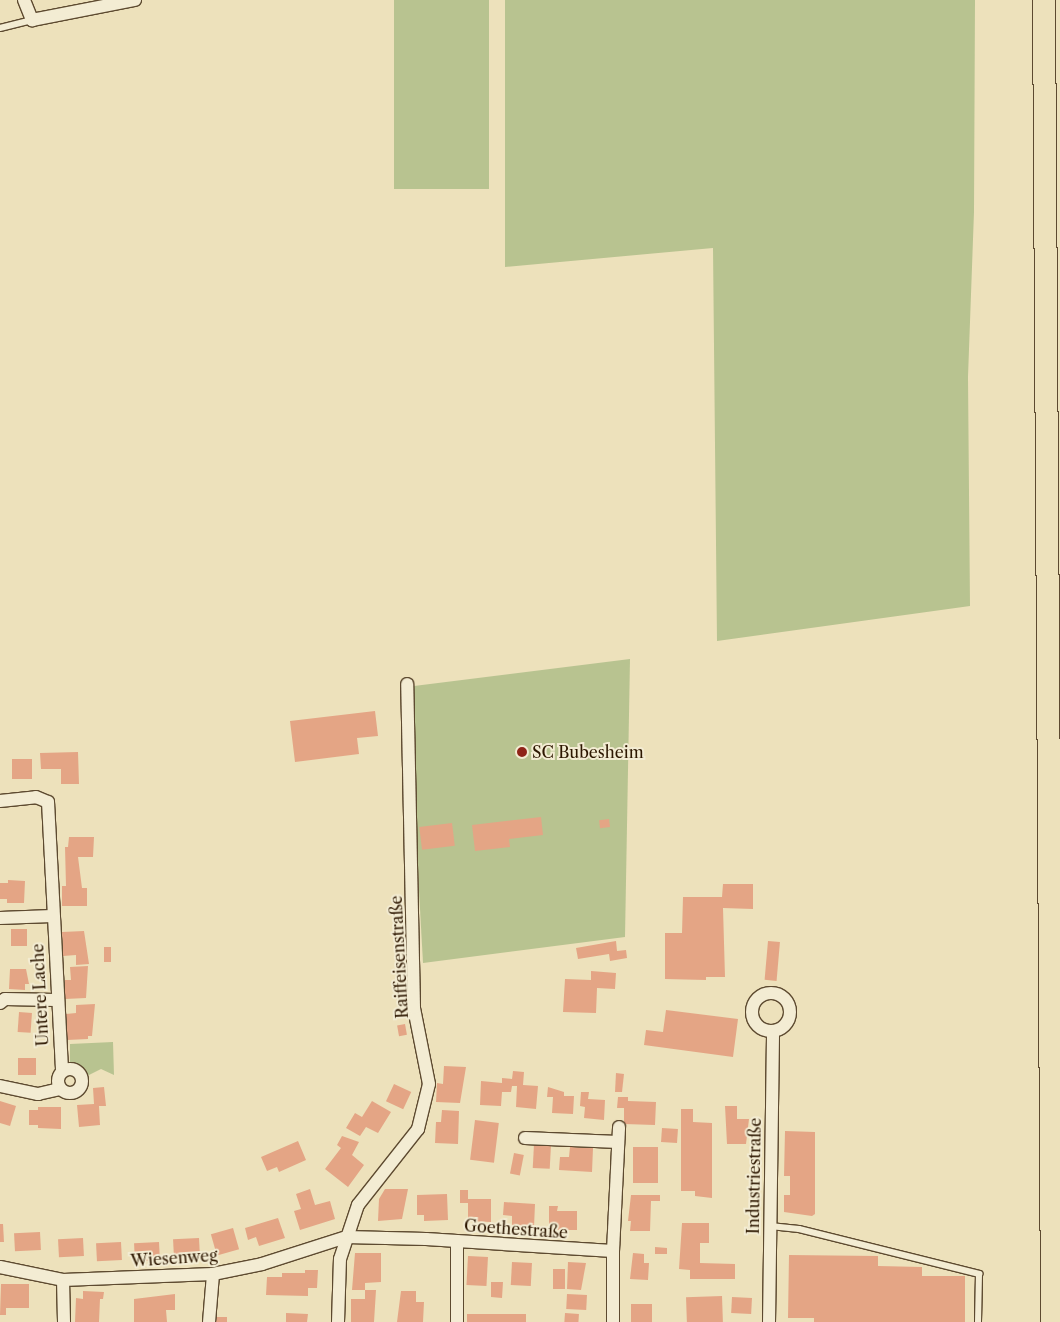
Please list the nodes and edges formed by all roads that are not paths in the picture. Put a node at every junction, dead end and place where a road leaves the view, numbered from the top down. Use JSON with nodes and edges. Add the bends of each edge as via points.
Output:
{"nodes":[{"id":1,"x":24,"y":0,"type":"edge"},
{"id":2,"x":135,"y":0,"type":"edge"},
{"id":3,"x":1044,"y":0,"type":"edge"},
{"id":4,"x":32,"y":20,"type":"junction"},
{"id":5,"x":0,"y":28,"type":"edge"},
{"id":6,"x":407,"y":684,"type":"dead end"},
{"id":7,"x":0,"y":802,"type":"edge"},
{"id":8,"x":52,"y":916,"type":"junction"},
{"id":9,"x":0,"y":918,"type":"edge"},
{"id":10,"x":56,"y":1000,"type":"junction"},
{"id":11,"x":0,"y":1003,"type":"edge"},
{"id":12,"x":772,"y":1030,"type":"dead end"},
{"id":13,"x":62,"y":1072,"type":"junction"},
{"id":14,"x":0,"y":1086,"type":"edge"},
{"id":15,"x":60,"y":1089,"type":"junction"},
{"id":16,"x":619,"y":1127,"type":"dead end"},
{"id":17,"x":525,"y":1138,"type":"dead end"},
{"id":18,"x":618,"y":1142,"type":"junction"},
{"id":19,"x":770,"y":1226,"type":"junction"},
{"id":20,"x":346,"y":1237,"type":"junction"},
{"id":21,"x":457,"y":1241,"type":"junction"},
{"id":22,"x":613,"y":1251,"type":"junction"},
{"id":23,"x":0,"y":1267,"type":"edge"},
{"id":24,"x":213,"y":1274,"type":"junction"},
{"id":25,"x":63,"y":1280,"type":"junction"},
{"id":26,"x":64,"y":1322,"type":"edge"},
{"id":27,"x":210,"y":1322,"type":"edge"},
{"id":28,"x":338,"y":1322,"type":"edge"},
{"id":29,"x":456,"y":1322,"type":"edge"},
{"id":30,"x":613,"y":1322,"type":"edge"},
{"id":31,"x":769,"y":1322,"type":"edge"},
{"id":32,"x":978,"y":1322,"type":"edge"},
{"id":33,"x":1052,"y":1322,"type":"edge"}],
"edges":[{"from":1,"to":4,"type":"street"},
{"from":2,"to":4,"type":"street"},
{"from":3,"to":33,"type":"highway"},
{"from":4,"to":5,"type":"lane"},
{"from":6,"to":20,"type":"street","name":"Raiffeisenstraße","via":[[414,1008],[429,1084],[418,1129],[358,1205]]},
{"from":7,"to":8,"type":"street","name":"Untere Lache","via":[[36,797],[48,802]]},
{"from":8,"to":9,"type":"street"},
{"from":8,"to":10,"type":"street","name":"Untere Lache"},
{"from":10,"to":11,"type":"street","via":[[6,999]]},
{"from":10,"to":13,"type":"street","name":"Untere Lache"},
{"from":12,"to":19,"type":"street","name":"Industriestraße"},
{"from":13,"to":15,"type":"street","name":"Untere Lache","via":[[57,1082]]},
{"from":13,"to":15,"type":"street","via":[[69,1069],[77,1071],[82,1081],[74,1093]]},
{"from":14,"to":15,"type":"street","via":[[38,1094]]},
{"from":16,"to":18,"type":"street"},
{"from":17,"to":18,"type":"street"},
{"from":18,"to":22,"type":"street"},
{"from":19,"to":31,"type":"street","name":"Industriestraße"},
{"from":19,"to":32,"type":"lane","via":[[799,1228],[978,1274]]},
{"from":20,"to":21,"type":"street","name":"Goethestraße"},
{"from":20,"to":24,"type":"street","name":"Wiesenweg","via":[[262,1264]]},
{"from":20,"to":28,"type":"street","name":"Raiffeisenstraße","via":[[340,1259]]},
{"from":21,"to":22,"type":"street","name":"Goethestraße"},
{"from":21,"to":29,"type":"street"},
{"from":22,"to":30,"type":"street"},
{"from":23,"to":25,"type":"street","name":"Wiesenweg"},
{"from":24,"to":25,"type":"street","name":"Wiesenweg"},
{"from":24,"to":27,"type":"street"},
{"from":25,"to":26,"type":"street"}]}
